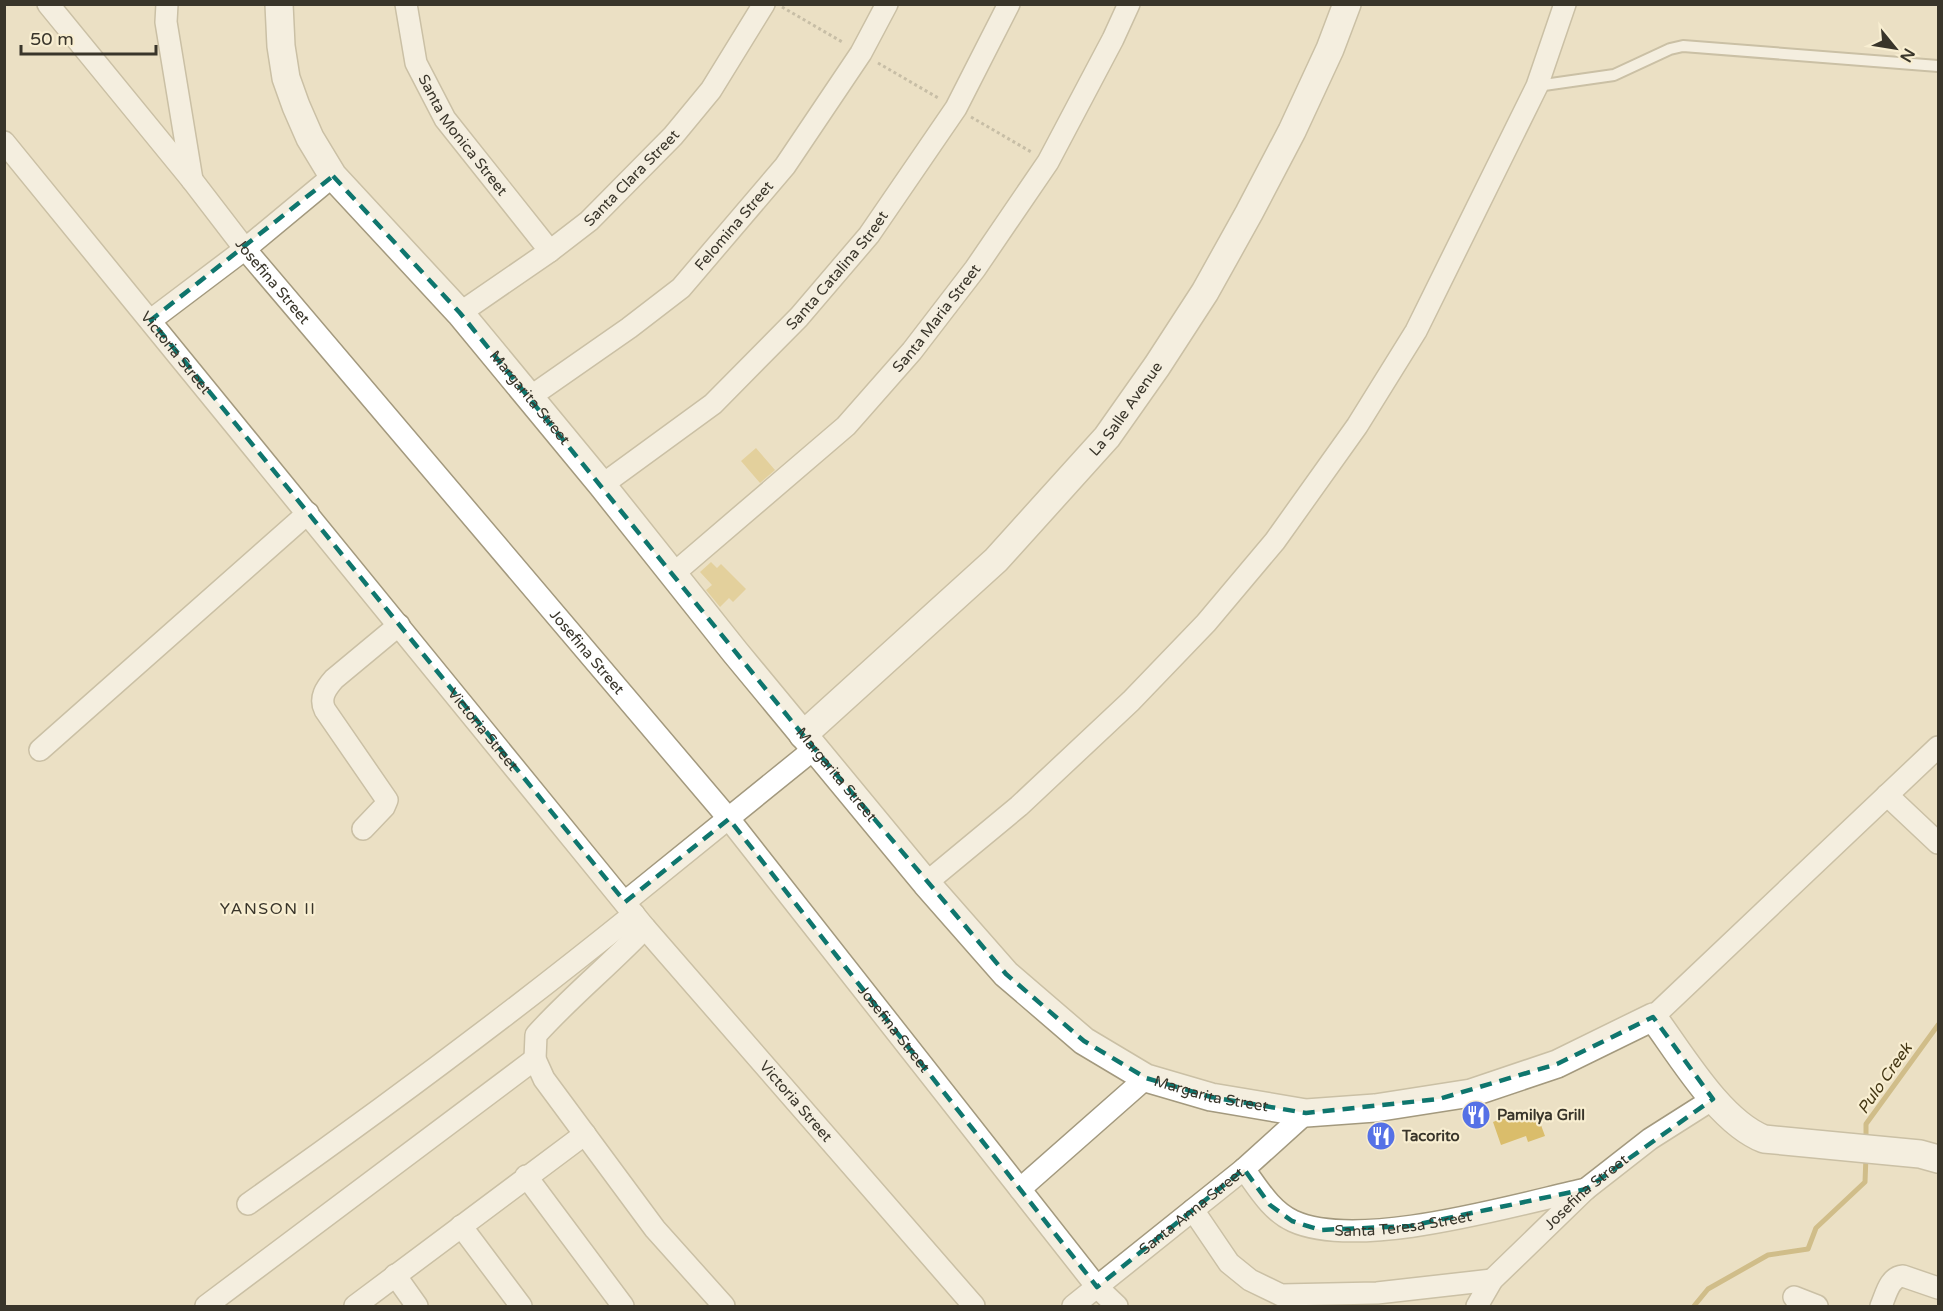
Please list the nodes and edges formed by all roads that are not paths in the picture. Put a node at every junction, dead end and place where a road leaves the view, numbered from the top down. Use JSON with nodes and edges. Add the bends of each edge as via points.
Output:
{"nodes":[{"id":1,"x":167,"y":4,"type":"edge"},
{"id":2,"x":279,"y":4,"type":"edge"},
{"id":3,"x":406,"y":4,"type":"edge"},
{"id":4,"x":764,"y":4,"type":"edge"},
{"id":5,"x":887,"y":4,"type":"edge"},
{"id":6,"x":1009,"y":4,"type":"edge"},
{"id":7,"x":1129,"y":4,"type":"edge"},
{"id":8,"x":1347,"y":4,"type":"edge"},
{"id":9,"x":1565,"y":4,"type":"edge"},
{"id":10,"x":54,"y":8,"type":"edge"},
{"id":11,"x":1938,"y":66,"type":"edge"},
{"id":12,"x":1537,"y":86,"type":"junction"},
{"id":13,"x":4,"y":142,"type":"edge"},
{"id":14,"x":333,"y":176,"type":"junction"},
{"id":15,"x":192,"y":180,"type":"junction"},
{"id":16,"x":245,"y":249,"type":"junction"},
{"id":17,"x":550,"y":251,"type":"junction"},
{"id":18,"x":460,"y":312,"type":"junction"},
{"id":19,"x":151,"y":320,"type":"junction"},
{"id":20,"x":530,"y":397,"type":"junction"},
{"id":21,"x":602,"y":485,"type":"junction"},
{"id":22,"x":308,"y":513,"type":"junction"},
{"id":23,"x":672,"y":574,"type":"junction"},
{"id":24,"x":399,"y":625,"type":"junction"},
{"id":25,"x":808,"y":742,"type":"junction"},
{"id":26,"x":1938,"y":747,"type":"edge"},
{"id":27,"x":40,"y":750,"type":"dead end"},
{"id":28,"x":1887,"y":795,"type":"junction"},
{"id":29,"x":729,"y":819,"type":"junction"},
{"id":30,"x":363,"y":829,"type":"dead end"},
{"id":31,"x":1938,"y":843,"type":"edge"},
{"id":32,"x":926,"y":884,"type":"junction"},
{"id":33,"x":634,"y":915,"type":"junction"},
{"id":34,"x":1653,"y":1017,"type":"junction"},
{"id":35,"x":536,"y":1059,"type":"junction"},
{"id":36,"x":1146,"y":1078,"type":"junction"},
{"id":37,"x":1713,"y":1099,"type":"junction"},
{"id":38,"x":1306,"y":1113,"type":"junction"},
{"id":39,"x":585,"y":1134,"type":"junction"},
{"id":40,"x":1929,"y":1156,"type":"edge"},
{"id":41,"x":1244,"y":1169,"type":"junction"},
{"id":42,"x":526,"y":1176,"type":"junction"},
{"id":43,"x":1020,"y":1189,"type":"junction"},
{"id":44,"x":1586,"y":1189,"type":"junction"},
{"id":45,"x":248,"y":1204,"type":"dead end"},
{"id":46,"x":1192,"y":1210,"type":"junction"},
{"id":47,"x":461,"y":1226,"type":"junction"},
{"id":48,"x":395,"y":1275,"type":"junction"},
{"id":49,"x":1492,"y":1280,"type":"junction"},
{"id":50,"x":1097,"y":1287,"type":"junction"},
{"id":51,"x":1938,"y":1288,"type":"edge"},
{"id":52,"x":1794,"y":1297,"type":"dead end"},
{"id":53,"x":206,"y":1306,"type":"edge"},
{"id":54,"x":355,"y":1306,"type":"edge"},
{"id":55,"x":417,"y":1306,"type":"edge"},
{"id":56,"x":521,"y":1306,"type":"edge"},
{"id":57,"x":623,"y":1306,"type":"edge"},
{"id":58,"x":724,"y":1306,"type":"edge"},
{"id":59,"x":974,"y":1306,"type":"edge"},
{"id":60,"x":1073,"y":1306,"type":"edge"},
{"id":61,"x":1117,"y":1306,"type":"edge"},
{"id":62,"x":1477,"y":1306,"type":"edge"},
{"id":63,"x":1817,"y":1306,"type":"edge"},
{"id":64,"x":1881,"y":1306,"type":"edge"}],
"edges":[{"from":1,"to":15,"type":"street","via":[[166,22]]},
{"from":2,"to":14,"type":"street","name":"Margarita Street","via":[[286,78],[310,138]]},
{"from":3,"to":17,"type":"street","name":"Santa Monica Street","via":[[416,63],[446,119]]},
{"from":4,"to":17,"type":"street","name":"Santa Clara Street","via":[[711,90],[673,136],[589,221]]},
{"from":5,"to":20,"type":"street","name":"Felomina Street","via":[[861,53],[785,166],[681,288]]},
{"from":6,"to":21,"type":"street","name":"Santa Catalina Street","via":[[956,108],[869,235],[799,317],[713,404]]},
{"from":7,"to":23,"type":"street","name":"Santa Maria Street","via":[[1048,162],[975,269],[912,351],[846,426]]},
{"from":8,"to":25,"type":"street","name":"La Salle Avenue","via":[[1330,49],[1249,213],[1205,292],[1107,436],[996,560]]},
{"from":9,"to":12,"type":"street"},
{"from":10,"to":15,"type":"street","name":"Josefina Street"},
{"from":11,"to":12,"type":"lane","via":[[1683,46],[1614,75]]},
{"from":12,"to":32,"type":"street","via":[[1416,330],[1357,426],[1275,541],[1206,623],[1131,701],[1019,806]]},
{"from":13,"to":19,"type":"street","name":"Victoria Street"},
{"from":14,"to":16,"type":"street"},
{"from":14,"to":18,"type":"street","name":"Margarita Street"},
{"from":15,"to":16,"type":"street","name":"Josefina Street"},
{"from":16,"to":19,"type":"street"},
{"from":16,"to":29,"type":"street","name":"Josefina Street"},
{"from":17,"to":18,"type":"street","name":"Santa Clara Street"},
{"from":18,"to":20,"type":"street","name":"Margarita Street"},
{"from":19,"to":22,"type":"street","name":"Victoria Street"},
{"from":20,"to":21,"type":"street","name":"Margarita Street"},
{"from":21,"to":23,"type":"street","name":"Margarita Street"},
{"from":22,"to":24,"type":"street","name":"Victoria Street"},
{"from":22,"to":27,"type":"street"},
{"from":23,"to":25,"type":"street","name":"Margarita Street"},
{"from":24,"to":30,"type":"street","via":[[334,679],[322,699],[325,710],[387,800]]},
{"from":24,"to":33,"type":"street","name":"Victoria Street"},
{"from":25,"to":29,"type":"street"},
{"from":25,"to":32,"type":"street","name":"Margarita Street"},
{"from":26,"to":28,"type":"street"},
{"from":28,"to":31,"type":"street"},
{"from":28,"to":34,"type":"street"},
{"from":29,"to":33,"type":"street"},
{"from":29,"to":43,"type":"street","name":"Josefina Street"},
{"from":32,"to":36,"type":"street","name":"Margarita Street","via":[[1006,974],[1084,1041]]},
{"from":33,"to":35,"type":"street","via":[[621,953],[536,1035]]},
{"from":33,"to":45,"type":"street","via":[[357,1127]]},
{"from":33,"to":59,"type":"street","name":"Victoria Street"},
{"from":34,"to":37,"type":"street"},
{"from":34,"to":38,"type":"street","name":"Margarita Street","via":[[1557,1064],[1471,1093],[1375,1108]]},
{"from":35,"to":39,"type":"street","via":[[544,1079]]},
{"from":35,"to":53,"type":"street"},
{"from":36,"to":38,"type":"street","name":"Margarita Street","via":[[1211,1096]]},
{"from":36,"to":43,"type":"street"},
{"from":37,"to":40,"type":"street","via":[[1749,1133],[1764,1139]]},
{"from":37,"to":44,"type":"street","name":"Josefina Street","via":[[1650,1139]]},
{"from":38,"to":41,"type":"street","name":"Santa Anna Street"},
{"from":39,"to":42,"type":"street"},
{"from":39,"to":58,"type":"street","via":[[655,1229]]},
{"from":41,"to":44,"type":"street","name":"Santa Teresa Street","via":[[1270,1205],[1292,1221],[1320,1230],[1410,1226]]},
{"from":41,"to":46,"type":"street","name":"Santa Anna Street"},
{"from":42,"to":47,"type":"street"},
{"from":42,"to":57,"type":"street"},
{"from":43,"to":50,"type":"street","name":"Josefina Street"},
{"from":44,"to":49,"type":"street","name":"Josefina Street"},
{"from":46,"to":49,"type":"street","via":[[1229,1263],[1250,1280],[1281,1295],[1377,1293]]},
{"from":46,"to":50,"type":"street","name":"Santa Anna Street"},
{"from":47,"to":48,"type":"street"},
{"from":47,"to":56,"type":"street"},
{"from":48,"to":54,"type":"street"},
{"from":48,"to":55,"type":"street"},
{"from":49,"to":62,"type":"street","name":"Josefina Street"},
{"from":50,"to":60,"type":"street","name":"Santa Anna Street"},
{"from":50,"to":61,"type":"street","name":"Josefina Street"},
{"from":51,"to":64,"type":"street","via":[[1897,1276]]},
{"from":52,"to":63,"type":"street"}]}
